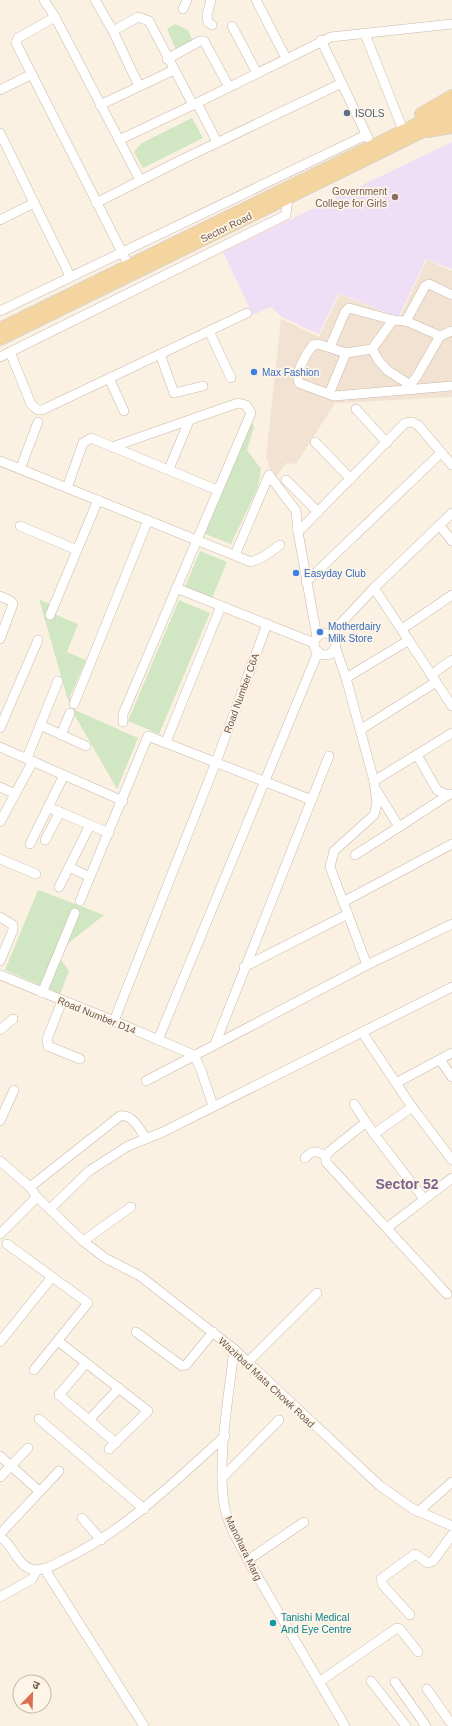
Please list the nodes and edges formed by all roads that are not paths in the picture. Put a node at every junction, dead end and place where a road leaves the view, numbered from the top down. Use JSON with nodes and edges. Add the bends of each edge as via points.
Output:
{"nodes":[{"id":1,"x":44,"y":0,"type":"edge"},
{"id":2,"x":94,"y":0,"type":"edge"},
{"id":3,"x":187,"y":0,"type":"edge"},
{"id":4,"x":211,"y":0,"type":"edge"},
{"id":5,"x":256,"y":0,"type":"edge"},
{"id":6,"x":183,"y":9,"type":"dead end"},
{"id":7,"x":55,"y":17,"type":"junction"},
{"id":8,"x":452,"y":24,"type":"edge"},
{"id":9,"x":212,"y":25,"type":"dead end"},
{"id":10,"x":232,"y":26,"type":"dead end"},
{"id":11,"x":113,"y":31,"type":"junction"},
{"id":12,"x":365,"y":34,"type":"junction"},
{"id":13,"x":321,"y":40,"type":"junction"},
{"id":14,"x":167,"y":58,"type":"junction"},
{"id":15,"x":286,"y":58,"type":"junction"},
{"id":16,"x":174,"y":70,"type":"junction"},
{"id":17,"x":257,"y":73,"type":"junction"},
{"id":18,"x":32,"y":74,"type":"junction"},
{"id":19,"x":340,"y":84,"type":"junction"},
{"id":20,"x":139,"y":86,"type":"junction"},
{"id":21,"x":229,"y":87,"type":"junction"},
{"id":22,"x":0,"y":90,"type":"edge"},
{"id":23,"x":452,"y":96,"type":"edge"},
{"id":24,"x":195,"y":104,"type":"junction"},
{"id":25,"x":100,"y":105,"type":"junction"},
{"id":26,"x":452,"y":107,"type":"edge"},
{"id":27,"x":452,"y":116,"type":"edge"},
{"id":28,"x":407,"y":128,"type":"junction"},
{"id":29,"x":452,"y":128,"type":"edge"},
{"id":30,"x":423,"y":131,"type":"junction"},
{"id":31,"x":0,"y":133,"type":"edge"},
{"id":32,"x":366,"y":135,"type":"junction"},
{"id":33,"x":119,"y":140,"type":"junction"},
{"id":34,"x":217,"y":142,"type":"junction"},
{"id":35,"x":374,"y":150,"type":"junction"},
{"id":36,"x":140,"y":180,"type":"junction"},
{"id":37,"x":288,"y":196,"type":"junction"},
{"id":38,"x":96,"y":202,"type":"junction"},
{"id":39,"x":34,"y":203,"type":"junction"},
{"id":40,"x":0,"y":220,"type":"edge"},
{"id":41,"x":122,"y":252,"type":"junction"},
{"id":42,"x":130,"y":269,"type":"junction"},
{"id":43,"x":70,"y":276,"type":"junction"},
{"id":44,"x":452,"y":295,"type":"edge"},
{"id":45,"x":0,"y":311,"type":"edge"},
{"id":46,"x":247,"y":313,"type":"dead end"},
{"id":47,"x":393,"y":320,"type":"junction"},
{"id":48,"x":406,"y":321,"type":"junction"},
{"id":49,"x":0,"y":329,"type":"edge"},
{"id":50,"x":451,"y":330,"type":"edge"},
{"id":51,"x":209,"y":331,"type":"junction"},
{"id":52,"x":440,"y":336,"type":"junction"},
{"id":53,"x":0,"y":339,"type":"edge"},
{"id":54,"x":330,"y":347,"type":"junction"},
{"id":55,"x":372,"y":349,"type":"junction"},
{"id":56,"x":10,"y":352,"type":"junction"},
{"id":57,"x":346,"y":353,"type":"junction"},
{"id":58,"x":160,"y":354,"type":"junction"},
{"id":59,"x":0,"y":357,"type":"edge"},
{"id":60,"x":110,"y":378,"type":"junction"},
{"id":61,"x":231,"y":378,"type":"dead end"},
{"id":62,"x":203,"y":386,"type":"dead end"},
{"id":63,"x":452,"y":386,"type":"edge"},
{"id":64,"x":411,"y":387,"type":"junction"},
{"id":65,"x":329,"y":394,"type":"junction"},
{"id":66,"x":356,"y":409,"type":"dead end"},
{"id":67,"x":124,"y":411,"type":"dead end"},
{"id":68,"x":189,"y":421,"type":"junction"},
{"id":69,"x":38,"y":422,"type":"dead end"},
{"id":70,"x":315,"y":442,"type":"dead end"},
{"id":71,"x":387,"y":443,"type":"junction"},
{"id":72,"x":115,"y":446,"type":"junction"},
{"id":73,"x":441,"y":453,"type":"junction"},
{"id":74,"x":0,"y":461,"type":"edge"},
{"id":75,"x":452,"y":465,"type":"edge"},
{"id":76,"x":20,"y":469,"type":"junction"},
{"id":77,"x":169,"y":469,"type":"junction"},
{"id":78,"x":350,"y":479,"type":"junction"},
{"id":79,"x":286,"y":480,"type":"dead end"},
{"id":80,"x":67,"y":488,"type":"junction"},
{"id":81,"x":217,"y":490,"type":"junction"},
{"id":82,"x":98,"y":500,"type":"junction"},
{"id":83,"x":318,"y":512,"type":"junction"},
{"id":84,"x":452,"y":513,"type":"edge"},
{"id":85,"x":148,"y":520,"type":"junction"},
{"id":86,"x":439,"y":525,"type":"junction"},
{"id":87,"x":20,"y":526,"type":"dead end"},
{"id":88,"x":298,"y":532,"type":"junction"},
{"id":89,"x":196,"y":539,"type":"junction"},
{"id":90,"x":452,"y":542,"type":"edge"},
{"id":91,"x":280,"y":545,"type":"dead end"},
{"id":92,"x":77,"y":550,"type":"junction"},
{"id":93,"x":235,"y":555,"type":"junction"},
{"id":94,"x":306,"y":582,"type":"junction"},
{"id":95,"x":176,"y":588,"type":"junction"},
{"id":96,"x":374,"y":588,"type":"junction"},
{"id":97,"x":452,"y":595,"type":"edge"},
{"id":98,"x":0,"y":596,"type":"edge"},
{"id":99,"x":221,"y":606,"type":"junction"},
{"id":100,"x":50,"y":615,"type":"dead end"},
{"id":101,"x":267,"y":624,"type":"junction"},
{"id":102,"x":402,"y":629,"type":"junction"},
{"id":103,"x":330,"y":635,"type":"junction"},
{"id":104,"x":0,"y":639,"type":"edge"},
{"id":105,"x":38,"y":640,"type":"dead end"},
{"id":106,"x":316,"y":640,"type":"junction"},
{"id":107,"x":409,"y":640,"type":"junction"},
{"id":108,"x":335,"y":646,"type":"junction"},
{"id":109,"x":318,"y":652,"type":"junction"},
{"id":110,"x":452,"y":660,"type":"edge"},
{"id":111,"x":346,"y":678,"type":"junction"},
{"id":112,"x":434,"y":678,"type":"junction"},
{"id":113,"x":58,"y":681,"type":"dead end"},
{"id":114,"x":452,"y":706,"type":"edge"},
{"id":115,"x":3,"y":710,"type":"edge"},
{"id":116,"x":123,"y":722,"type":"dead end"},
{"id":117,"x":40,"y":725,"type":"junction"},
{"id":118,"x":0,"y":728,"type":"edge"},
{"id":119,"x":360,"y":730,"type":"junction"},
{"id":120,"x":452,"y":733,"type":"edge"},
{"id":121,"x":61,"y":735,"type":"junction"},
{"id":122,"x":166,"y":742,"type":"junction"},
{"id":123,"x":86,"y":746,"type":"dead end"},
{"id":124,"x":0,"y":747,"type":"edge"},
{"id":125,"x":417,"y":755,"type":"junction"},
{"id":126,"x":328,"y":756,"type":"dead end"},
{"id":127,"x":30,"y":760,"type":"junction"},
{"id":128,"x":216,"y":762,"type":"junction"},
{"id":129,"x":64,"y":775,"type":"junction"},
{"id":130,"x":265,"y":781,"type":"junction"},
{"id":131,"x":375,"y":785,"type":"junction"},
{"id":132,"x":0,"y":787,"type":"edge"},
{"id":133,"x":15,"y":794,"type":"junction"},
{"id":134,"x":450,"y":794,"type":"edge"},
{"id":135,"x":123,"y":800,"type":"junction"},
{"id":136,"x":312,"y":800,"type":"junction"},
{"id":137,"x":48,"y":807,"type":"junction"},
{"id":138,"x":60,"y":812,"type":"junction"},
{"id":139,"x":0,"y":822,"type":"edge"},
{"id":140,"x":90,"y":825,"type":"junction"},
{"id":141,"x":399,"y":827,"type":"junction"},
{"id":142,"x":109,"y":833,"type":"junction"},
{"id":143,"x":45,"y":840,"type":"dead end"},
{"id":144,"x":30,"y":844,"type":"dead end"},
{"id":145,"x":452,"y":844,"type":"edge"},
{"id":146,"x":355,"y":855,"type":"dead end"},
{"id":147,"x":0,"y":859,"type":"edge"},
{"id":148,"x":69,"y":867,"type":"junction"},
{"id":149,"x":36,"y":874,"type":"dead end"},
{"id":150,"x":90,"y":877,"type":"junction"},
{"id":151,"x":59,"y":887,"type":"dead end"},
{"id":152,"x":80,"y":900,"type":"dead end"},
{"id":153,"x":343,"y":902,"type":"junction"},
{"id":154,"x":75,"y":913,"type":"dead end"},
{"id":155,"x":348,"y":914,"type":"junction"},
{"id":156,"x":0,"y":917,"type":"edge"},
{"id":157,"x":452,"y":924,"type":"edge"},
{"id":158,"x":0,"y":961,"type":"edge"},
{"id":159,"x":367,"y":965,"type":"junction"},
{"id":160,"x":244,"y":967,"type":"junction"},
{"id":161,"x":0,"y":975,"type":"edge"},
{"id":162,"x":452,"y":987,"type":"edge"},
{"id":163,"x":42,"y":993,"type":"junction"},
{"id":164,"x":62,"y":1001,"type":"junction"},
{"id":165,"x":13,"y":1019,"type":"dead end"},
{"id":166,"x":114,"y":1021,"type":"junction"},
{"id":167,"x":0,"y":1030,"type":"edge"},
{"id":168,"x":362,"y":1032,"type":"junction"},
{"id":169,"x":158,"y":1040,"type":"junction"},
{"id":170,"x":215,"y":1044,"type":"junction"},
{"id":171,"x":452,"y":1053,"type":"edge"},
{"id":172,"x":194,"y":1056,"type":"junction"},
{"id":173,"x":80,"y":1059,"type":"dead end"},
{"id":174,"x":440,"y":1060,"type":"junction"},
{"id":175,"x":452,"y":1076,"type":"edge"},
{"id":176,"x":146,"y":1081,"type":"dead end"},
{"id":177,"x":396,"y":1083,"type":"junction"},
{"id":178,"x":14,"y":1090,"type":"dead end"},
{"id":179,"x":354,"y":1104,"type":"dead end"},
{"id":180,"x":213,"y":1106,"type":"junction"},
{"id":181,"x":412,"y":1107,"type":"junction"},
{"id":182,"x":0,"y":1121,"type":"edge"},
{"id":183,"x":365,"y":1123,"type":"junction"},
{"id":184,"x":374,"y":1134,"type":"junction"},
{"id":185,"x":146,"y":1139,"type":"junction"},
{"id":186,"x":326,"y":1156,"type":"junction"},
{"id":187,"x":305,"y":1158,"type":"dead end"},
{"id":188,"x":452,"y":1160,"type":"edge"},
{"id":189,"x":0,"y":1161,"type":"edge"},
{"id":190,"x":452,"y":1178,"type":"edge"},
{"id":191,"x":30,"y":1187,"type":"junction"},
{"id":192,"x":37,"y":1197,"type":"junction"},
{"id":193,"x":424,"y":1199,"type":"junction"},
{"id":194,"x":132,"y":1207,"type":"dead end"},
{"id":195,"x":50,"y":1209,"type":"junction"},
{"id":196,"x":387,"y":1228,"type":"junction"},
{"id":197,"x":0,"y":1234,"type":"edge"},
{"id":198,"x":83,"y":1242,"type":"junction"},
{"id":199,"x":7,"y":1244,"type":"dead end"},
{"id":200,"x":52,"y":1277,"type":"junction"},
{"id":201,"x":317,"y":1293,"type":"dead end"},
{"id":202,"x":447,"y":1294,"type":"dead end"},
{"id":203,"x":136,"y":1332,"type":"dead end"},
{"id":204,"x":213,"y":1332,"type":"junction"},
{"id":205,"x":58,"y":1341,"type":"junction"},
{"id":206,"x":0,"y":1342,"type":"edge"},
{"id":207,"x":234,"y":1349,"type":"junction"},
{"id":208,"x":248,"y":1362,"type":"junction"},
{"id":209,"x":86,"y":1363,"type":"junction"},
{"id":210,"x":34,"y":1370,"type":"dead end"},
{"id":211,"x":119,"y":1388,"type":"junction"},
{"id":212,"x":38,"y":1419,"type":"dead end"},
{"id":213,"x":89,"y":1420,"type":"junction"},
{"id":214,"x":279,"y":1420,"type":"dead end"},
{"id":215,"x":225,"y":1436,"type":"junction"},
{"id":216,"x":28,"y":1448,"type":"dead end"},
{"id":217,"x":0,"y":1456,"type":"edge"},
{"id":218,"x":10,"y":1466,"type":"junction"},
{"id":219,"x":59,"y":1471,"type":"dead end"},
{"id":220,"x":0,"y":1477,"type":"edge"},
{"id":221,"x":222,"y":1478,"type":"junction"},
{"id":222,"x":452,"y":1482,"type":"edge"},
{"id":223,"x":39,"y":1492,"type":"junction"},
{"id":224,"x":144,"y":1508,"type":"junction"},
{"id":225,"x":418,"y":1512,"type":"junction"},
{"id":226,"x":82,"y":1518,"type":"dead end"},
{"id":227,"x":304,"y":1522,"type":"dead end"},
{"id":228,"x":452,"y":1526,"type":"edge"},
{"id":229,"x":0,"y":1534,"type":"edge"},
{"id":230,"x":452,"y":1534,"type":"edge"},
{"id":231,"x":0,"y":1537,"type":"edge"},
{"id":232,"x":101,"y":1540,"type":"junction"},
{"id":233,"x":248,"y":1560,"type":"junction"},
{"id":234,"x":40,"y":1569,"type":"junction"},
{"id":235,"x":0,"y":1597,"type":"edge"},
{"id":236,"x":410,"y":1615,"type":"dead end"},
{"id":237,"x":418,"y":1652,"type":"dead end"},
{"id":238,"x":371,"y":1680,"type":"dead end"},
{"id":239,"x":319,"y":1682,"type":"junction"},
{"id":240,"x":395,"y":1682,"type":"dead end"},
{"id":241,"x":427,"y":1689,"type":"dead end"},
{"id":242,"x":449,"y":1723,"type":"edge"},
{"id":243,"x":144,"y":1726,"type":"edge"},
{"id":244,"x":345,"y":1726,"type":"edge"},
{"id":245,"x":406,"y":1726,"type":"edge"},
{"id":246,"x":426,"y":1726,"type":"edge"}],
"edges":[{"from":1,"to":7,"type":"street"},
{"from":2,"to":11,"type":"street"},
{"from":3,"to":6,"type":"street"},
{"from":4,"to":9,"type":"street","via":[[207,15],[208,22]]},
{"from":5,"to":15,"type":"street"},
{"from":7,"to":18,"type":"street","via":[[16,39]]},
{"from":7,"to":25,"type":"street"},
{"from":8,"to":12,"type":"street"},
{"from":10,"to":17,"type":"street"},
{"from":11,"to":14,"type":"street","via":[[138,17],[145,18],[149,21]]},
{"from":11,"to":20,"type":"street"},
{"from":12,"to":13,"type":"street","via":[[347,34]]},
{"from":12,"to":28,"type":"street"},
{"from":13,"to":15,"type":"street"},
{"from":13,"to":19,"type":"street"},
{"from":14,"to":16,"type":"street"},
{"from":14,"to":21,"type":"street","via":[[204,41]]},
{"from":15,"to":17,"type":"street"},
{"from":16,"to":20,"type":"street"},
{"from":16,"to":24,"type":"street"},
{"from":17,"to":21,"type":"street"},
{"from":18,"to":22,"type":"street"},
{"from":18,"to":38,"type":"street"},
{"from":19,"to":32,"type":"street"},
{"from":19,"to":34,"type":"street"},
{"from":20,"to":25,"type":"street"},
{"from":21,"to":24,"type":"street"},
{"from":23,"to":28,"type":"main road","via":[[417,117]]},
{"from":24,"to":33,"type":"street"},
{"from":24,"to":34,"type":"street"},
{"from":25,"to":33,"type":"street"},
{"from":26,"to":28,"type":"main road","name":"Sector Road"},
{"from":27,"to":30,"type":"main road","name":"Sector Road"},
{"from":28,"to":35,"type":"main road","name":"Sector Road"},
{"from":29,"to":30,"type":"main road"},
{"from":30,"to":35,"type":"main road","name":"Sector Road"},
{"from":31,"to":39,"type":"street"},
{"from":32,"to":35,"type":"street"},
{"from":32,"to":41,"type":"street"},
{"from":33,"to":36,"type":"street"},
{"from":34,"to":36,"type":"street"},
{"from":35,"to":37,"type":"main road","name":"Sector Road"},
{"from":35,"to":42,"type":"main road","name":"Sector Road"},
{"from":36,"to":38,"type":"street"},
{"from":37,"to":42,"type":"main road","name":"Sector Road"},
{"from":37,"to":56,"type":"street","via":[[286,215]]},
{"from":38,"to":41,"type":"street"},
{"from":39,"to":40,"type":"street"},
{"from":39,"to":43,"type":"street"},
{"from":41,"to":42,"type":"street"},
{"from":41,"to":43,"type":"street"},
{"from":42,"to":49,"type":"main road","name":"Sector Road"},
{"from":42,"to":53,"type":"main road","name":"Sector Road"},
{"from":43,"to":45,"type":"street"},
{"from":44,"to":48,"type":"street","via":[[429,284],[425,286]]},
{"from":46,"to":51,"type":"street"},
{"from":47,"to":48,"type":"street"},
{"from":47,"to":54,"type":"street","via":[[349,308]]},
{"from":47,"to":55,"type":"street"},
{"from":48,"to":52,"type":"street"},
{"from":50,"to":52,"type":"street"},
{"from":51,"to":58,"type":"street"},
{"from":51,"to":61,"type":"street"},
{"from":52,"to":64,"type":"street"},
{"from":54,"to":57,"type":"street"},
{"from":54,"to":65,"type":"street","via":[[313,345],[297,379],[298,383]]},
{"from":55,"to":57,"type":"street"},
{"from":55,"to":64,"type":"street","via":[[383,365]]},
{"from":56,"to":59,"type":"street"},
{"from":56,"to":60,"type":"street","via":[[31,404],[38,410]]},
{"from":57,"to":65,"type":"street"},
{"from":58,"to":60,"type":"street"},
{"from":58,"to":62,"type":"street","via":[[174,393]]},
{"from":60,"to":67,"type":"street"},
{"from":63,"to":64,"type":"street"},
{"from":64,"to":65,"type":"street","via":[[334,396]]},
{"from":66,"to":71,"type":"street"},
{"from":68,"to":72,"type":"street"},
{"from":68,"to":77,"type":"street"},
{"from":68,"to":81,"type":"street","via":[[238,403],[246,405],[251,413]]},
{"from":69,"to":76,"type":"street"},
{"from":70,"to":78,"type":"street"},
{"from":71,"to":73,"type":"street","via":[[405,423],[412,422],[418,425]]},
{"from":71,"to":78,"type":"street"},
{"from":72,"to":77,"type":"street"},
{"from":72,"to":80,"type":"street","via":[[96,438],[87,439]]},
{"from":73,"to":75,"type":"street"},
{"from":73,"to":94,"type":"street"},
{"from":74,"to":76,"type":"street"},
{"from":76,"to":80,"type":"street"},
{"from":77,"to":81,"type":"street"},
{"from":78,"to":83,"type":"street"},
{"from":79,"to":83,"type":"street"},
{"from":80,"to":82,"type":"street"},
{"from":81,"to":89,"type":"street"},
{"from":82,"to":85,"type":"street"},
{"from":82,"to":92,"type":"street"},
{"from":83,"to":88,"type":"street"},
{"from":84,"to":86,"type":"street"},
{"from":85,"to":89,"type":"street"},
{"from":85,"to":121,"type":"street"},
{"from":86,"to":90,"type":"street"},
{"from":86,"to":96,"type":"street"},
{"from":87,"to":92,"type":"street"},
{"from":88,"to":93,"type":"street","via":[[296,511],[269,476]]},
{"from":88,"to":94,"type":"street"},
{"from":89,"to":93,"type":"street"},
{"from":89,"to":95,"type":"street"},
{"from":91,"to":93,"type":"street","via":[[251,562]]},
{"from":92,"to":100,"type":"street"},
{"from":94,"to":106,"type":"street"},
{"from":95,"to":99,"type":"street"},
{"from":95,"to":116,"type":"street","via":[[123,714]]},
{"from":96,"to":102,"type":"street"},
{"from":96,"to":103,"type":"street"},
{"from":97,"to":102,"type":"street"},
{"from":98,"to":104,"type":"street","via":[[13,604]]},
{"from":99,"to":101,"type":"street"},
{"from":99,"to":122,"type":"street"},
{"from":101,"to":106,"type":"street"},
{"from":101,"to":128,"type":"street","name":"Road Number C6A"},
{"from":102,"to":107,"type":"street"},
{"from":103,"to":106,"type":"street","via":[[323,634]]},
{"from":103,"to":108,"type":"street"},
{"from":105,"to":115,"type":"street"},
{"from":106,"to":109,"type":"street"},
{"from":107,"to":111,"type":"street"},
{"from":107,"to":112,"type":"street"},
{"from":108,"to":109,"type":"street","via":[[330,654]]},
{"from":108,"to":111,"type":"street"},
{"from":109,"to":130,"type":"street"},
{"from":110,"to":112,"type":"street"},
{"from":111,"to":119,"type":"street"},
{"from":112,"to":114,"type":"street"},
{"from":112,"to":119,"type":"street"},
{"from":113,"to":117,"type":"street"},
{"from":115,"to":118,"type":"street"},
{"from":117,"to":121,"type":"street"},
{"from":117,"to":127,"type":"street"},
{"from":119,"to":131,"type":"street"},
{"from":120,"to":125,"type":"street"},
{"from":121,"to":123,"type":"street"},
{"from":122,"to":128,"type":"street"},
{"from":122,"to":135,"type":"street","via":[[148,736]]},
{"from":124,"to":127,"type":"street"},
{"from":125,"to":131,"type":"street"},
{"from":125,"to":134,"type":"street","via":[[436,790]]},
{"from":126,"to":136,"type":"street"},
{"from":127,"to":129,"type":"street"},
{"from":127,"to":133,"type":"street"},
{"from":128,"to":130,"type":"street"},
{"from":128,"to":166,"type":"street","name":"Road Number C6A"},
{"from":129,"to":135,"type":"street"},
{"from":129,"to":137,"type":"street"},
{"from":130,"to":136,"type":"street"},
{"from":130,"to":169,"type":"street"},
{"from":131,"to":141,"type":"street"},
{"from":131,"to":153,"type":"street","via":[[377,803],[374,815],[334,851],[331,860],[330,867]]},
{"from":132,"to":133,"type":"street"},
{"from":133,"to":139,"type":"street"},
{"from":134,"to":141,"type":"street"},
{"from":135,"to":142,"type":"street"},
{"from":136,"to":160,"type":"street"},
{"from":137,"to":138,"type":"street"},
{"from":137,"to":144,"type":"street"},
{"from":138,"to":140,"type":"street"},
{"from":138,"to":143,"type":"street"},
{"from":140,"to":142,"type":"street"},
{"from":140,"to":148,"type":"street"},
{"from":141,"to":146,"type":"street"},
{"from":142,"to":150,"type":"street"},
{"from":145,"to":153,"type":"street"},
{"from":147,"to":149,"type":"street"},
{"from":148,"to":150,"type":"street"},
{"from":148,"to":151,"type":"street"},
{"from":150,"to":152,"type":"street"},
{"from":153,"to":155,"type":"street"},
{"from":154,"to":163,"type":"street"},
{"from":155,"to":159,"type":"street"},
{"from":155,"to":160,"type":"street"},
{"from":156,"to":158,"type":"street","via":[[13,925]]},
{"from":157,"to":159,"type":"street"},
{"from":159,"to":170,"type":"street"},
{"from":160,"to":170,"type":"street"},
{"from":161,"to":163,"type":"street","name":"Road Number D14"},
{"from":162,"to":168,"type":"street"},
{"from":163,"to":164,"type":"street","name":"Road Number D14"},
{"from":164,"to":166,"type":"street","name":"Road Number D14"},
{"from":164,"to":173,"type":"street","via":[[47,1039],[48,1046]]},
{"from":165,"to":167,"type":"street"},
{"from":166,"to":169,"type":"street","name":"Road Number D14"},
{"from":168,"to":177,"type":"street"},
{"from":168,"to":180,"type":"street"},
{"from":169,"to":172,"type":"street","name":"Road Number D14"},
{"from":170,"to":172,"type":"street"},
{"from":171,"to":174,"type":"street"},
{"from":172,"to":176,"type":"street"},
{"from":172,"to":180,"type":"street"},
{"from":174,"to":175,"type":"street"},
{"from":174,"to":177,"type":"street"},
{"from":177,"to":181,"type":"street"},
{"from":178,"to":182,"type":"street"},
{"from":179,"to":183,"type":"street"},
{"from":180,"to":185,"type":"street"},
{"from":181,"to":184,"type":"street"},
{"from":181,"to":188,"type":"street"},
{"from":183,"to":184,"type":"street"},
{"from":183,"to":186,"type":"street"},
{"from":184,"to":193,"type":"street"},
{"from":185,"to":191,"type":"street","via":[[132,1119],[125,1115],[120,1116]]},
{"from":185,"to":195,"type":"street","via":[[128,1146],[89,1171]]},
{"from":186,"to":187,"type":"street","via":[[316,1150]]},
{"from":186,"to":196,"type":"street","via":[[326,1162]]},
{"from":189,"to":191,"type":"street","name":"Wazirbad Mata Chowk Road"},
{"from":190,"to":193,"type":"street"},
{"from":191,"to":192,"type":"street","name":"Wazirbad Mata Chowk Road"},
{"from":192,"to":195,"type":"street","name":"Wazirbad Mata Chowk Road"},
{"from":192,"to":197,"type":"street"},
{"from":193,"to":196,"type":"street"},
{"from":194,"to":198,"type":"street"},
{"from":195,"to":198,"type":"street","name":"Wazirbad Mata Chowk Road"},
{"from":196,"to":202,"type":"street"},
{"from":198,"to":204,"type":"street","name":"Wazirbad Mata Chowk Road","via":[[105,1258],[140,1276]]},
{"from":199,"to":200,"type":"street"},
{"from":200,"to":205,"type":"street","via":[[88,1303]]},
{"from":200,"to":206,"type":"street"},
{"from":201,"to":208,"type":"street"},
{"from":203,"to":204,"type":"street","via":[[182,1366],[186,1365]]},
{"from":204,"to":207,"type":"street","name":"Wazirbad Mata Chowk Road"},
{"from":205,"to":209,"type":"street"},
{"from":205,"to":210,"type":"street"},
{"from":207,"to":208,"type":"street","name":"Wazirbad Mata Chowk Road"},
{"from":207,"to":215,"type":"street","name":"Manohara Marg"},
{"from":208,"to":225,"type":"street","name":"Wazirbad Mata Chowk Road","via":[[379,1485]]},
{"from":209,"to":211,"type":"street"},
{"from":209,"to":213,"type":"street","via":[[59,1395]]},
{"from":211,"to":213,"type":"street"},
{"from":211,"to":213,"type":"street","via":[[148,1411],[113,1446]]},
{"from":212,"to":224,"type":"street"},
{"from":214,"to":221,"type":"street"},
{"from":215,"to":221,"type":"street","name":"Manohara Marg"},
{"from":215,"to":224,"type":"street"},
{"from":216,"to":218,"type":"street"},
{"from":217,"to":218,"type":"street"},
{"from":218,"to":220,"type":"street"},
{"from":218,"to":223,"type":"street"},
{"from":219,"to":223,"type":"street"},
{"from":221,"to":233,"type":"street","name":"Manohara Marg","via":[[224,1505]]},
{"from":222,"to":225,"type":"street"},
{"from":223,"to":229,"type":"street"},
{"from":224,"to":232,"type":"street"},
{"from":225,"to":228,"type":"street","name":"Wazirbad Mata Chowk Road"},
{"from":226,"to":232,"type":"street"},
{"from":227,"to":233,"type":"street"},
{"from":230,"to":236,"type":"street","via":[[433,1561],[428,1563],[415,1554],[381,1579],[383,1585]]},
{"from":231,"to":234,"type":"street","via":[[20,1562],[30,1569]]},
{"from":232,"to":234,"type":"street","via":[[77,1554]]},
{"from":233,"to":239,"type":"street","name":"Manohara Marg"},
{"from":234,"to":235,"type":"street","via":[[28,1582]]},
{"from":234,"to":243,"type":"street"},
{"from":237,"to":239,"type":"street","via":[[397,1628]]},
{"from":238,"to":245,"type":"street"},
{"from":239,"to":244,"type":"street","name":"Manohara Marg"},
{"from":240,"to":246,"type":"street"},
{"from":241,"to":242,"type":"street"}]}
